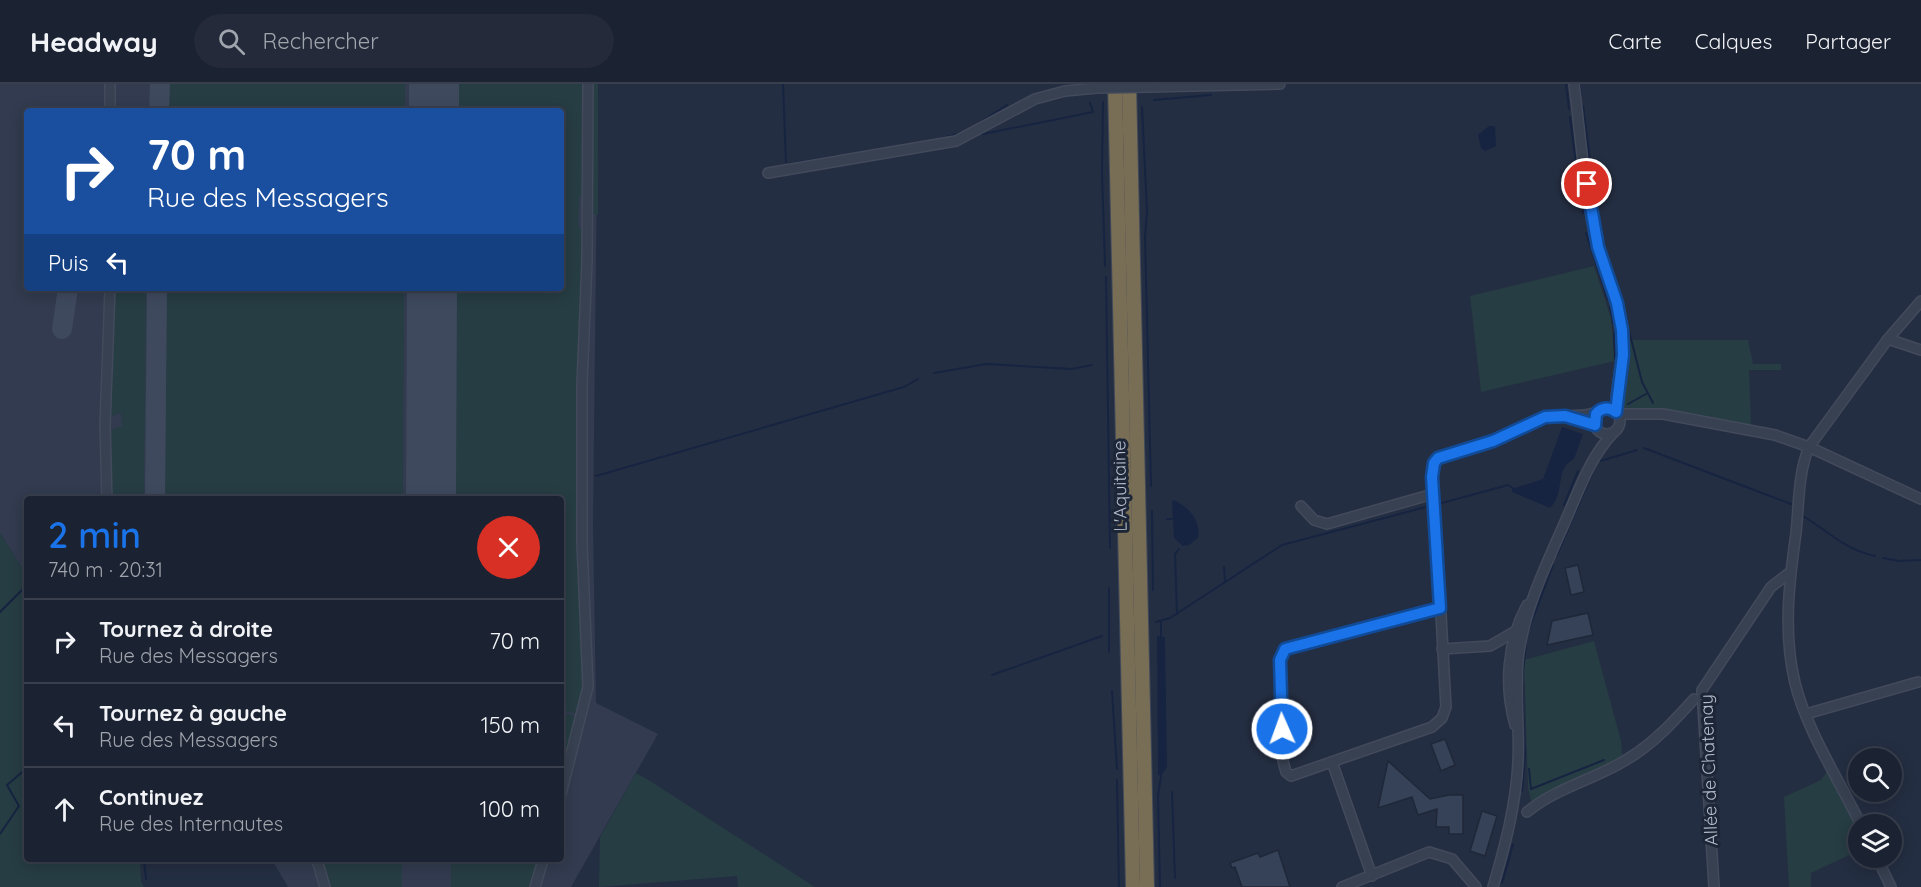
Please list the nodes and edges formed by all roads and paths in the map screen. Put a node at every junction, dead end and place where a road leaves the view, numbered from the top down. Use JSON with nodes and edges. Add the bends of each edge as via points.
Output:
{"nodes":[{"id":1,"x":110,"y":84,"type":"edge"},
{"id":2,"x":588,"y":84,"type":"edge"},
{"id":3,"x":1115,"y":84,"type":"edge"},
{"id":4,"x":1129,"y":84,"type":"edge"},
{"id":5,"x":1280,"y":84,"type":"edge"},
{"id":6,"x":1574,"y":84,"type":"edge"},
{"id":7,"x":110,"y":108,"type":"edge"},
{"id":8,"x":768,"y":173,"type":"dead end"},
{"id":9,"x":110,"y":291,"type":"edge"},
{"id":10,"x":1921,"y":301,"type":"edge"},
{"id":11,"x":1888,"y":339,"type":"junction"},
{"id":12,"x":1921,"y":350,"type":"edge"},
{"id":13,"x":1619,"y":378,"type":"junction"},
{"id":14,"x":1600,"y":410,"type":"junction"},
{"id":15,"x":1617,"y":413,"type":"junction"},
{"id":16,"x":1663,"y":414,"type":"junction"},
{"id":17,"x":1565,"y":416,"type":"junction"},
{"id":18,"x":1595,"y":426,"type":"junction"},
{"id":19,"x":1616,"y":429,"type":"junction"},
{"id":20,"x":1809,"y":447,"type":"junction"},
{"id":21,"x":1587,"y":469,"type":"junction"},
{"id":22,"x":1433,"y":494,"type":"junction"},
{"id":23,"x":107,"y":496,"type":"edge"},
{"id":24,"x":1921,"y":499,"type":"edge"},
{"id":25,"x":1301,"y":507,"type":"dead end"},
{"id":26,"x":1789,"y":573,"type":"junction"},
{"id":27,"x":1536,"y":590,"type":"junction"},
{"id":28,"x":1440,"y":608,"type":"junction"},
{"id":29,"x":1516,"y":630,"type":"junction"},
{"id":30,"x":1502,"y":641,"type":"junction"},
{"id":31,"x":1490,"y":646,"type":"junction"},
{"id":32,"x":1513,"y":647,"type":"junction"},
{"id":33,"x":1442,"y":649,"type":"junction"},
{"id":34,"x":1918,"y":682,"type":"dead end"},
{"id":35,"x":1698,"y":695,"type":"junction"},
{"id":36,"x":1806,"y":714,"type":"junction"},
{"id":37,"x":1518,"y":742,"type":"junction"},
{"id":38,"x":1332,"y":762,"type":"junction"},
{"id":39,"x":564,"y":783,"type":"edge"},
{"id":40,"x":1527,"y":812,"type":"dead end"},
{"id":41,"x":1856,"y":814,"type":"edge"},
{"id":42,"x":318,"y":862,"type":"edge"},
{"id":43,"x":542,"y":862,"type":"edge"},
{"id":44,"x":1882,"y":868,"type":"edge"},
{"id":45,"x":1372,"y":876,"type":"junction"},
{"id":46,"x":325,"y":887,"type":"edge"},
{"id":47,"x":535,"y":887,"type":"edge"},
{"id":48,"x":1133,"y":887,"type":"edge"},
{"id":49,"x":1147,"y":887,"type":"edge"},
{"id":50,"x":1342,"y":887,"type":"edge"},
{"id":51,"x":1476,"y":887,"type":"edge"},
{"id":52,"x":1493,"y":887,"type":"edge"},
{"id":53,"x":1714,"y":887,"type":"edge"},
{"id":54,"x":1891,"y":887,"type":"edge"}],
"edges":[{"from":1,"to":7,"type":"street"},
{"from":2,"to":39,"type":"street","via":[[582,543],[588,687]]},
{"from":3,"to":48,"type":"highway","name":"L'Aquitaine"},
{"from":4,"to":49,"type":"highway","name":"L'Aquitaine"},
{"from":5,"to":8,"type":"street","bridge":true,"via":[[1065,91],[1035,99],[956,141]]},
{"from":6,"to":13,"type":"street","via":[[1588,198],[1598,247],[1622,323]]},
{"from":9,"to":23,"type":"street"},
{"from":10,"to":11,"type":"street"},
{"from":11,"to":12,"type":"street"},
{"from":11,"to":20,"type":"street"},
{"from":13,"to":14,"type":"street","via":[[1613,395]]},
{"from":13,"to":15,"type":"street"},
{"from":14,"to":15,"type":"street","via":[[1609,408]]},
{"from":14,"to":17,"type":"street","via":[[1585,416]]},
{"from":14,"to":18,"type":"street"},
{"from":15,"to":16,"type":"street"},
{"from":15,"to":19,"type":"street"},
{"from":16,"to":19,"type":"street","via":[[1638,417]]},
{"from":16,"to":20,"type":"street","via":[[1775,435]]},
{"from":17,"to":18,"type":"street"},
{"from":17,"to":22,"type":"street","via":[[1545,417],[1493,441],[1438,458],[1432,469]]},
{"from":18,"to":19,"type":"street","via":[[1602,433]]},
{"from":18,"to":21,"type":"street"},
{"from":19,"to":21,"type":"street"},
{"from":20,"to":24,"type":"street"},
{"from":20,"to":26,"type":"street"},
{"from":21,"to":27,"type":"street"},
{"from":22,"to":25,"type":"street","via":[[1327,524],[1314,520]]},
{"from":22,"to":28,"type":"street"},
{"from":26,"to":35,"type":"street","name":"Allée de Chatenay","via":[[1771,587]]},
{"from":26,"to":36,"type":"street","via":[[1792,663]]},
{"from":27,"to":29,"type":"street"},
{"from":27,"to":32,"type":"street"},
{"from":28,"to":33,"type":"street"},
{"from":28,"to":38,"type":"street","via":[[1285,649],[1280,660],[1286,772],[1291,776]]},
{"from":29,"to":30,"type":"street"},
{"from":29,"to":32,"type":"street"},
{"from":30,"to":31,"type":"street"},
{"from":30,"to":32,"type":"street"},
{"from":31,"to":32,"type":"street"},
{"from":31,"to":33,"type":"street"},
{"from":32,"to":37,"type":"street"},
{"from":32,"to":37,"type":"street","via":[[1509,698]]},
{"from":33,"to":38,"type":"street","via":[[1446,707],[1440,721]]},
{"from":34,"to":36,"type":"street"},
{"from":35,"to":40,"type":"street","via":[[1629,759],[1582,780]]},
{"from":35,"to":53,"type":"street","name":"Allée de Chatenay"},
{"from":36,"to":41,"type":"street"},
{"from":37,"to":52,"type":"street","via":[[1512,814]]},
{"from":38,"to":45,"type":"street"},
{"from":42,"to":46,"type":"street"},
{"from":43,"to":47,"type":"street"},
{"from":44,"to":54,"type":"street"},
{"from":45,"to":50,"type":"street"},
{"from":45,"to":51,"type":"street","via":[[1433,852],[1452,859]]}]}
